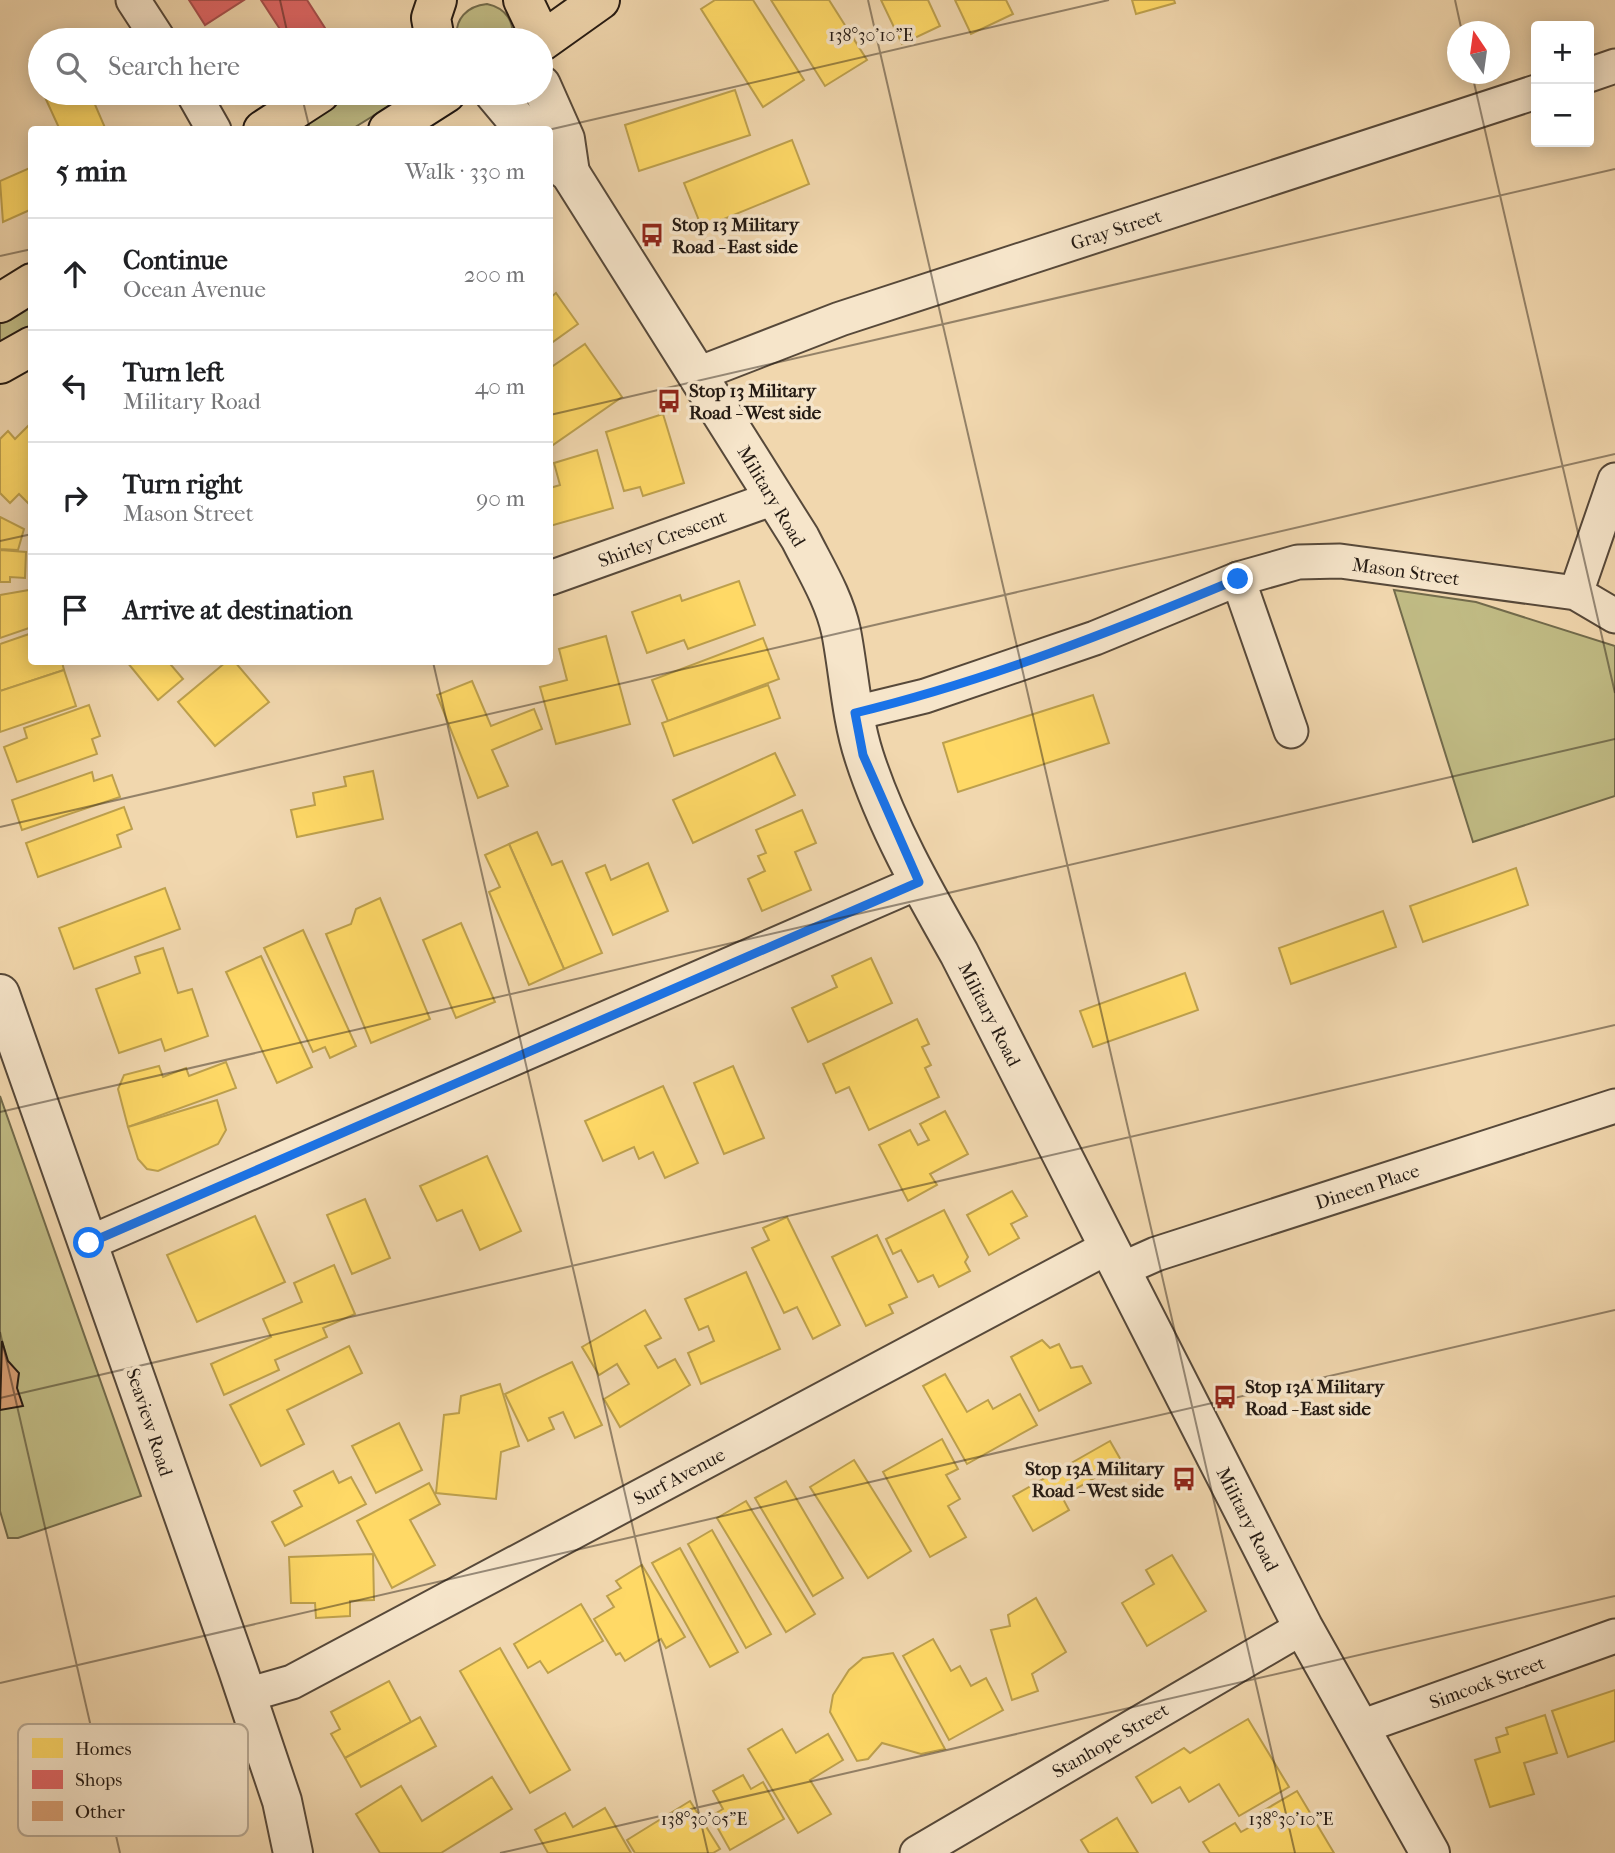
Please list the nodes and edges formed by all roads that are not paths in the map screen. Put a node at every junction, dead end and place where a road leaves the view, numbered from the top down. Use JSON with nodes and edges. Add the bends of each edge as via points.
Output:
{"nodes":[{"id":1,"x":133,"y":0,"type":"edge"},
{"id":2,"x":523,"y":0,"type":"edge"},
{"id":3,"x":600,"y":0,"type":"edge"},
{"id":4,"x":151,"y":28,"type":"edge"},
{"id":5,"x":536,"y":28,"type":"edge"},
{"id":6,"x":553,"y":32,"type":"edge"},
{"id":7,"x":1615,"y":66,"type":"edge"},
{"id":8,"x":1594,"y":73,"type":"edge"},
{"id":9,"x":1531,"y":94,"type":"edge"},
{"id":10,"x":200,"y":105,"type":"edge"},
{"id":11,"x":302,"y":105,"type":"edge"},
{"id":12,"x":427,"y":105,"type":"edge"},
{"id":13,"x":504,"y":105,"type":"edge"},
{"id":14,"x":550,"y":105,"type":"edge"},
{"id":15,"x":212,"y":126,"type":"edge"},
{"id":16,"x":269,"y":126,"type":"edge"},
{"id":17,"x":394,"y":126,"type":"edge"},
{"id":18,"x":521,"y":126,"type":"edge"},
{"id":19,"x":560,"y":165,"type":"edge"},
{"id":20,"x":28,"y":286,"type":"edge"},
{"id":21,"x":0,"y":303,"type":"edge"},
{"id":22,"x":28,"y":348,"type":"edge"},
{"id":23,"x":0,"y":364,"type":"edge"},
{"id":24,"x":698,"y":374,"type":"junction"},
{"id":25,"x":1615,"y":480,"type":"edge"},
{"id":26,"x":774,"y":498,"type":"junction"},
{"id":27,"x":553,"y":578,"type":"edge"},
{"id":28,"x":1238,"y":579,"type":"junction"},
{"id":29,"x":1576,"y":593,"type":"junction"},
{"id":30,"x":1615,"y":616,"type":"edge"},
{"id":31,"x":855,"y":713,"type":"junction"},
{"id":32,"x":1291,"y":731,"type":"dead end"},
{"id":33,"x":919,"y":882,"type":"junction"},
{"id":34,"x":0,"y":994,"type":"edge"},
{"id":35,"x":1615,"y":1106,"type":"edge"},
{"id":36,"x":89,"y":1243,"type":"junction"},
{"id":37,"x":1114,"y":1258,"type":"junction"},
{"id":38,"x":1303,"y":1628,"type":"junction"},
{"id":39,"x":1615,"y":1636,"type":"edge"},
{"id":40,"x":247,"y":1695,"type":"junction"},
{"id":41,"x":1358,"y":1728,"type":"junction"},
{"id":42,"x":293,"y":1853,"type":"edge"},
{"id":43,"x":917,"y":1853,"type":"edge"},
{"id":44,"x":1430,"y":1853,"type":"edge"}],
"edges":[{"from":1,"to":4,"type":"street"},
{"from":2,"to":5,"type":"main road"},
{"from":3,"to":6,"type":"main road"},
{"from":7,"to":8,"type":"street"},
{"from":9,"to":24,"type":"street","name":"Gray Street","via":[[840,319]]},
{"from":10,"to":15,"type":"street"},
{"from":11,"to":16,"type":"main road"},
{"from":12,"to":17,"type":"main road"},
{"from":13,"to":18,"type":"street"},
{"from":14,"to":19,"type":"street","name":"Military Road","via":[[565,139]]},
{"from":19,"to":24,"type":"street","name":"Military Road"},
{"from":20,"to":21,"type":"main road"},
{"from":22,"to":23,"type":"main road"},
{"from":24,"to":26,"type":"street","name":"Military Road"},
{"from":25,"to":29,"type":"street"},
{"from":26,"to":27,"type":"street","name":"Shirley Crescent"},
{"from":26,"to":31,"type":"street","name":"Military Road","via":[[827,592],[841,630]]},
{"from":28,"to":29,"type":"street","name":"Mason Street","via":[[1298,562],[1340,561]]},
{"from":28,"to":31,"type":"street","name":"Mason Street","via":[[1095,638],[925,696]]},
{"from":28,"to":32,"type":"street"},
{"from":29,"to":30,"type":"street","name":"Mason Street"},
{"from":31,"to":33,"type":"street","name":"Military Road","via":[[863,755]]},
{"from":33,"to":36,"type":"street"},
{"from":33,"to":37,"type":"street","name":"Military Road"},
{"from":34,"to":36,"type":"street","name":"Seaview Road"},
{"from":35,"to":37,"type":"street","name":"Dineen Place","via":[[1156,1254]]},
{"from":36,"to":40,"type":"street","name":"Seaview Road"},
{"from":37,"to":38,"type":"street","name":"Military Road"},
{"from":37,"to":40,"type":"street","name":"Surf Avenue","via":[[292,1682]]},
{"from":38,"to":41,"type":"street","name":"Military Road"},
{"from":38,"to":43,"type":"street","name":"Stanhope Street"},
{"from":39,"to":41,"type":"street","name":"Simcock Street"},
{"from":40,"to":42,"type":"street","name":"Seaview Road","via":[[282,1801]]},
{"from":41,"to":44,"type":"street","name":"Military Road"}]}
